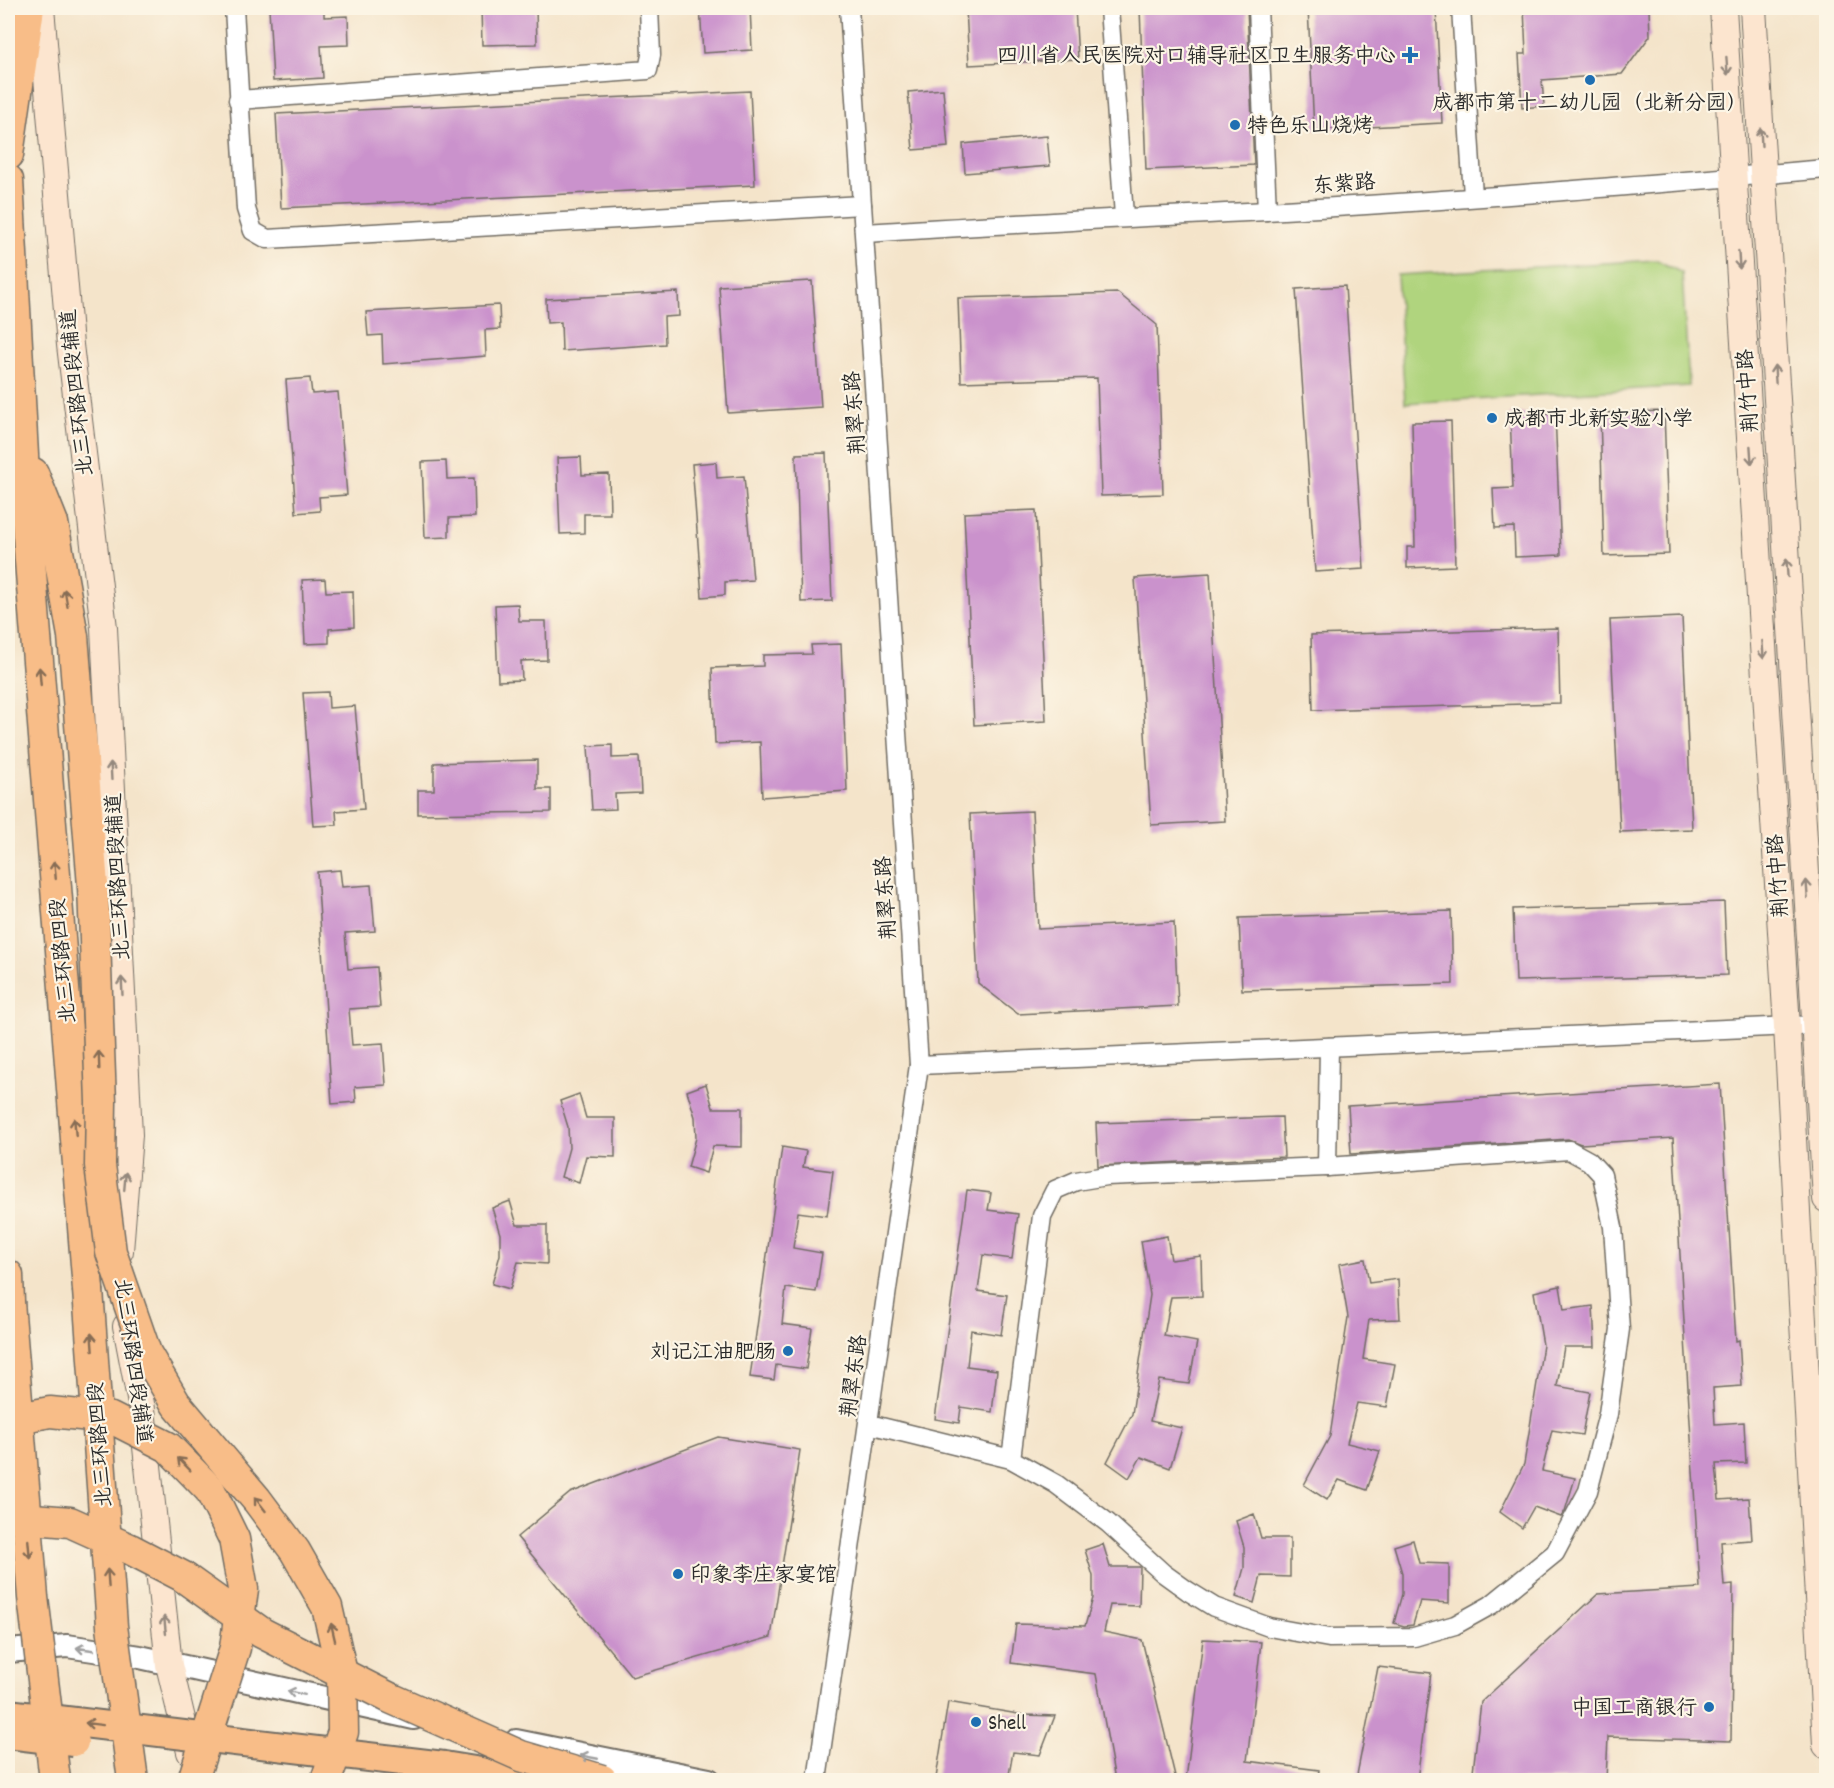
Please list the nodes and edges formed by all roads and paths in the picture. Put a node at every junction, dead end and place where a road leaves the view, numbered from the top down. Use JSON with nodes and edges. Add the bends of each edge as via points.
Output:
{"nodes":[{"id":1,"x":29,"y":8,"type":"edge"},
{"id":2,"x":41,"y":8,"type":"edge"},
{"id":3,"x":234,"y":8,"type":"edge"},
{"id":4,"x":649,"y":8,"type":"edge"},
{"id":5,"x":849,"y":8,"type":"edge"},
{"id":6,"x":1109,"y":8,"type":"edge"},
{"id":7,"x":1258,"y":8,"type":"edge"},
{"id":8,"x":1461,"y":8,"type":"edge"},
{"id":9,"x":1723,"y":8,"type":"edge"},
{"id":10,"x":1753,"y":8,"type":"edge"},
{"id":11,"x":238,"y":100,"type":"junction"},
{"id":12,"x":8,"y":155,"type":"edge"},
{"id":13,"x":1827,"y":169,"type":"edge"},
{"id":14,"x":1763,"y":175,"type":"junction"},
{"id":15,"x":1734,"y":179,"type":"junction"},
{"id":16,"x":8,"y":180,"type":"edge"},
{"id":17,"x":1473,"y":196,"type":"junction"},
{"id":18,"x":862,"y":205,"type":"junction"},
{"id":19,"x":1267,"y":211,"type":"junction"},
{"id":20,"x":1124,"y":216,"type":"junction"},
{"id":21,"x":865,"y":233,"type":"junction"},
{"id":22,"x":22,"y":448,"type":"junction"},
{"id":23,"x":1816,"y":1025,"type":"junction"},
{"id":24,"x":1787,"y":1026,"type":"junction"},
{"id":25,"x":1329,"y":1047,"type":"junction"},
{"id":26,"x":919,"y":1065,"type":"junction"},
{"id":27,"x":1327,"y":1167,"type":"junction"},
{"id":28,"x":1827,"y":1198,"type":"edge"},
{"id":29,"x":8,"y":1289,"type":"edge"},
{"id":30,"x":8,"y":1420,"type":"edge"},
{"id":31,"x":869,"y":1424,"type":"junction"},
{"id":32,"x":1011,"y":1459,"type":"junction"},
{"id":33,"x":8,"y":1517,"type":"edge"},
{"id":34,"x":8,"y":1651,"type":"edge"},
{"id":35,"x":169,"y":1665,"type":"junction"},
{"id":36,"x":8,"y":1714,"type":"edge"},
{"id":37,"x":8,"y":1734,"type":"edge"},
{"id":38,"x":1827,"y":1745,"type":"edge"},
{"id":39,"x":55,"y":1780,"type":"edge"},
{"id":40,"x":133,"y":1780,"type":"edge"},
{"id":41,"x":195,"y":1780,"type":"edge"},
{"id":42,"x":326,"y":1780,"type":"edge"},
{"id":43,"x":413,"y":1780,"type":"edge"},
{"id":44,"x":530,"y":1780,"type":"edge"},
{"id":45,"x":602,"y":1780,"type":"edge"},
{"id":46,"x":709,"y":1780,"type":"edge"},
{"id":47,"x":817,"y":1780,"type":"edge"}],
"edges":[{"from":1,"to":12,"type":"highway"},
{"from":35,"to":2,"type":"main road","name":"北三环路四段辅道","one_way":true,"via":[[142,1408],[126,1327],[120,1247],[129,1135],[104,628],[70,345]]},
{"from":3,"to":11,"type":"street"},
{"from":4,"to":11,"type":"street","via":[[648,70]]},
{"from":5,"to":18,"type":"street","name":"荆翠东路"},
{"from":6,"to":20,"type":"street"},
{"from":7,"to":19,"type":"street"},
{"from":8,"to":17,"type":"street"},
{"from":9,"to":15,"type":"main road","name":"荆竹中路","one_way":true},
{"from":14,"to":10,"type":"main road","name":"荆竹中路","one_way":true},
{"from":11,"to":18,"type":"street","via":[[246,209],[253,231],[267,239]]},
{"from":13,"to":14,"type":"street","name":"东紫路"},
{"from":14,"to":15,"type":"street","name":"东紫路"},
{"from":23,"to":14,"type":"main road","name":"荆竹中路","one_way":true},
{"from":15,"to":17,"type":"street","name":"东紫路"},
{"from":15,"to":24,"type":"main road","name":"荆竹中路","one_way":true},
{"from":16,"to":22,"type":"highway","name":"北三环路四段"},
{"from":17,"to":19,"type":"street","name":"东紫路"},
{"from":18,"to":21,"type":"street","name":"荆翠东路"},
{"from":19,"to":20,"type":"street","name":"东紫路"},
{"from":20,"to":21,"type":"street","name":"东紫路"},
{"from":21,"to":26,"type":"street","name":"荆翠东路"},
{"from":40,"to":22,"type":"highway","name":"北三环路四段","one_way":true,"bridge":true,"via":[[112,1626]]},
{"from":42,"to":22,"type":"highway","one_way":true,"bridge":true,"via":[[343,1732],[342,1672],[327,1607],[295,1551],[176,1404],[146,1353],[111,1251],[100,1166],[93,886],[73,636],[53,523]]},
{"from":23,"to":24,"type":"street"},
{"from":23,"to":28,"type":"main road","name":"荆竹中路"},
{"from":24,"to":25,"type":"street"},
{"from":24,"to":38,"type":"main road","name":"荆竹中路"},
{"from":25,"to":26,"type":"street"},
{"from":25,"to":27,"type":"street"},
{"from":26,"to":31,"type":"street","name":"荆翠东路"},
{"from":27,"to":32,"type":"street","via":[[1106,1176],[1076,1181],[1055,1190],[1042,1216]]},
{"from":27,"to":32,"type":"street","via":[[1569,1150],[1602,1175],[1613,1227],[1620,1329],[1608,1414],[1588,1491],[1555,1553],[1491,1605],[1455,1625],[1414,1637],[1329,1638],[1269,1627],[1214,1607],[1163,1573],[1065,1490]]},
{"from":29,"to":39,"type":"highway","one_way":true,"bridge":true,"via":[[33,1597]]},
{"from":41,"to":30,"type":"highway","one_way":true,"bridge":true,"via":[[235,1648],[243,1589],[234,1539],[210,1490],[168,1447],[111,1418],[50,1412]]},
{"from":31,"to":32,"type":"street"},
{"from":31,"to":47,"type":"street","name":"荆翠东路"},
{"from":33,"to":45,"type":"highway","bridge":true,"via":[[70,1522],[120,1544],[182,1576],[261,1633],[390,1698],[521,1756]]},
{"from":35,"to":34,"type":"street","one_way":true,"via":[[67,1646]]},
{"from":35,"to":41,"type":"main road","name":"北三环路四段辅道"},
{"from":46,"to":35,"type":"street","one_way":true},
{"from":44,"to":36,"type":"main road","one_way":true,"bridge":true},
{"from":37,"to":43,"type":"main road","bridge":true}]}
